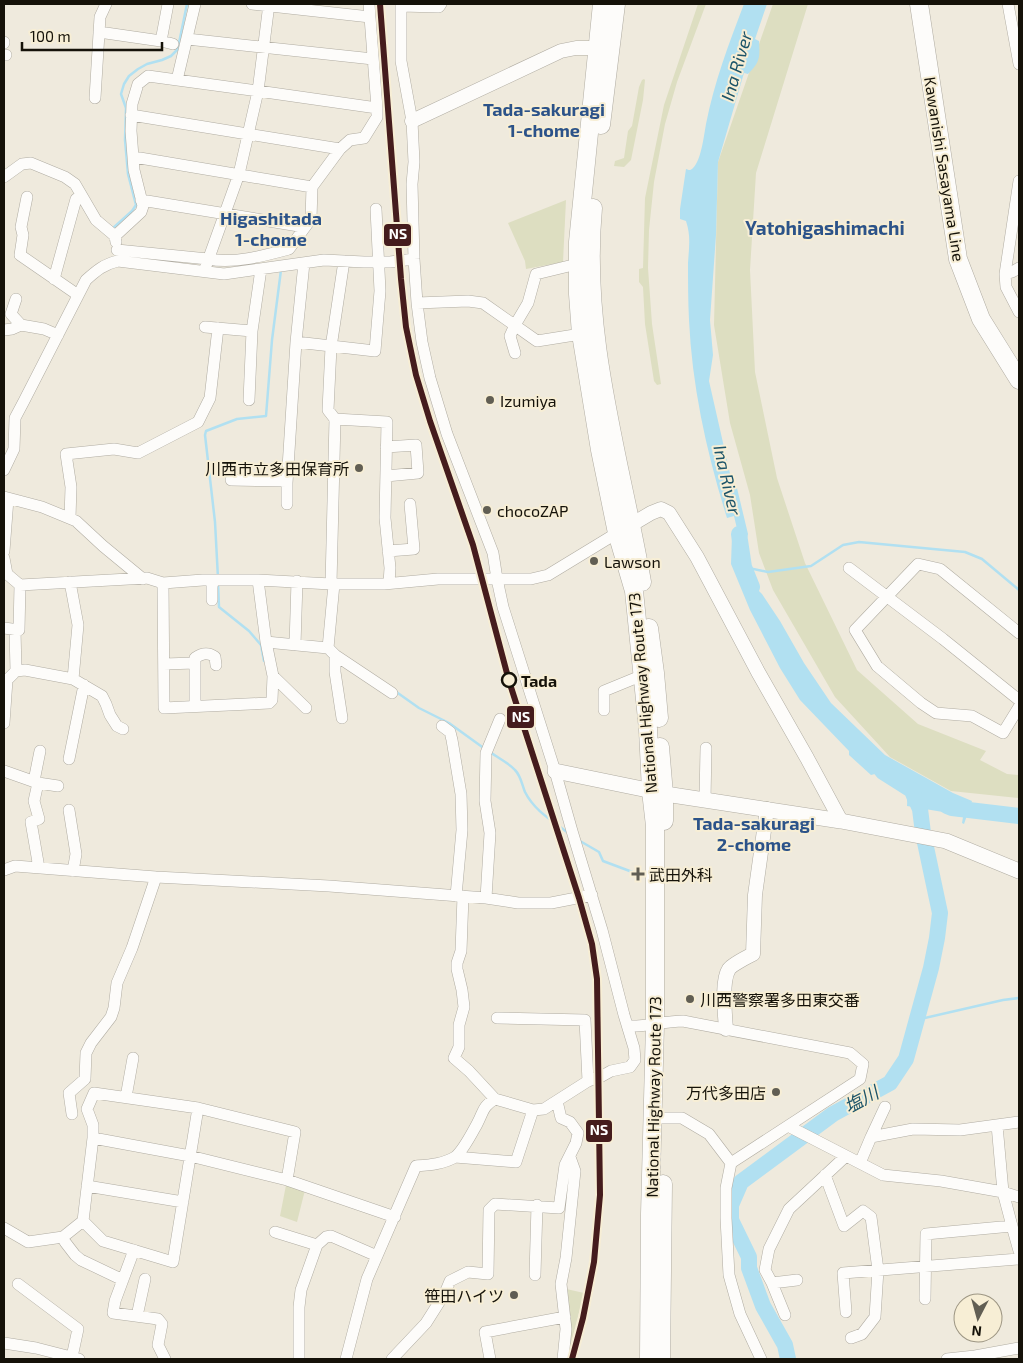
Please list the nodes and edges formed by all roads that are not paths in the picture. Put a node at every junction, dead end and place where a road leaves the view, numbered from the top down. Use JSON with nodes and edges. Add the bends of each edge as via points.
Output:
{"nodes":[{"id":1,"x":106,"y":4,"type":"edge"},
{"id":2,"x":168,"y":4,"type":"edge"},
{"id":3,"x":195,"y":4,"type":"edge"},
{"id":4,"x":252,"y":4,"type":"edge"},
{"id":5,"x":269,"y":4,"type":"edge"},
{"id":6,"x":369,"y":4,"type":"edge"},
{"id":7,"x":441,"y":4,"type":"edge"},
{"id":8,"x":602,"y":4,"type":"edge"},
{"id":9,"x":616,"y":4,"type":"edge"},
{"id":10,"x":919,"y":4,"type":"edge"},
{"id":11,"x":1008,"y":4,"type":"edge"},
{"id":12,"x":401,"y":5,"type":"edge"},
{"id":13,"x":370,"y":17,"type":"junction"},
{"id":14,"x":99,"y":32,"type":"junction"},
{"id":15,"x":187,"y":39,"type":"junction"},
{"id":16,"x":161,"y":41,"type":"junction"},
{"id":17,"x":174,"y":44,"type":"dead end"},
{"id":18,"x":264,"y":46,"type":"junction"},
{"id":19,"x":604,"y":48,"type":"junction"},
{"id":20,"x":373,"y":59,"type":"junction"},
{"id":21,"x":1019,"y":64,"type":"edge"},
{"id":22,"x":177,"y":80,"type":"junction"},
{"id":23,"x":258,"y":90,"type":"junction"},
{"id":24,"x":95,"y":98,"type":"dead end"},
{"id":25,"x":377,"y":108,"type":"junction"},
{"id":26,"x":132,"y":115,"type":"junction"},
{"id":27,"x":412,"y":121,"type":"junction"},
{"id":28,"x":248,"y":133,"type":"junction"},
{"id":29,"x":340,"y":149,"type":"junction"},
{"id":30,"x":134,"y":157,"type":"junction"},
{"id":31,"x":239,"y":174,"type":"junction"},
{"id":32,"x":4,"y":177,"type":"edge"},
{"id":33,"x":1019,"y":182,"type":"edge"},
{"id":34,"x":312,"y":187,"type":"junction"},
{"id":35,"x":27,"y":197,"type":"dead end"},
{"id":36,"x":76,"y":199,"type":"dead end"},
{"id":37,"x":141,"y":200,"type":"junction"},
{"id":38,"x":376,"y":209,"type":"dead end"},
{"id":39,"x":225,"y":214,"type":"junction"},
{"id":40,"x":305,"y":227,"type":"junction"},
{"id":41,"x":115,"y":236,"type":"junction"},
{"id":42,"x":117,"y":255,"type":"junction"},
{"id":43,"x":208,"y":259,"type":"junction"},
{"id":44,"x":414,"y":259,"type":"junction"},
{"id":45,"x":344,"y":261,"type":"junction"},
{"id":46,"x":379,"y":262,"type":"junction"},
{"id":47,"x":304,"y":263,"type":"junction"},
{"id":48,"x":569,"y":266,"type":"dead end"},
{"id":49,"x":1019,"y":268,"type":"edge"},
{"id":50,"x":261,"y":269,"type":"junction"},
{"id":51,"x":204,"y":271,"type":"junction"},
{"id":52,"x":1006,"y":274,"type":"junction"},
{"id":53,"x":54,"y":279,"type":"junction"},
{"id":54,"x":78,"y":295,"type":"junction"},
{"id":55,"x":16,"y":298,"type":"dead end"},
{"id":56,"x":417,"y":303,"type":"junction"},
{"id":57,"x":1019,"y":312,"type":"edge"},
{"id":58,"x":21,"y":325,"type":"junction"},
{"id":59,"x":515,"y":325,"type":"junction"},
{"id":60,"x":204,"y":327,"type":"dead end"},
{"id":61,"x":218,"y":328,"type":"junction"},
{"id":62,"x":4,"y":330,"type":"edge"},
{"id":63,"x":252,"y":330,"type":"junction"},
{"id":64,"x":581,"y":334,"type":"junction"},
{"id":65,"x":58,"y":335,"type":"junction"},
{"id":66,"x":296,"y":342,"type":"junction"},
{"id":67,"x":331,"y":347,"type":"junction"},
{"id":68,"x":514,"y":353,"type":"dead end"},
{"id":69,"x":1019,"y":380,"type":"edge"},
{"id":70,"x":249,"y":400,"type":"dead end"},
{"id":71,"x":335,"y":419,"type":"junction"},
{"id":72,"x":386,"y":447,"type":"junction"},
{"id":73,"x":4,"y":470,"type":"edge"},
{"id":74,"x":386,"y":476,"type":"junction"},
{"id":75,"x":231,"y":480,"type":"dead end"},
{"id":76,"x":287,"y":481,"type":"junction"},
{"id":77,"x":6,"y":498,"type":"edge"},
{"id":78,"x":287,"y":504,"type":"dead end"},
{"id":79,"x":410,"y":504,"type":"dead end"},
{"id":80,"x":70,"y":518,"type":"junction"},
{"id":81,"x":624,"y":529,"type":"junction"},
{"id":82,"x":4,"y":551,"type":"edge"},
{"id":83,"x":388,"y":551,"type":"junction"},
{"id":84,"x":4,"y":558,"type":"edge"},
{"id":85,"x":849,"y":568,"type":"dead end"},
{"id":86,"x":143,"y":578,"type":"junction"},
{"id":87,"x":497,"y":579,"type":"junction"},
{"id":88,"x":214,"y":580,"type":"junction"},
{"id":89,"x":258,"y":580,"type":"junction"},
{"id":90,"x":297,"y":581,"type":"junction"},
{"id":91,"x":70,"y":582,"type":"junction"},
{"id":92,"x":163,"y":583,"type":"junction"},
{"id":93,"x":389,"y":583,"type":"junction"},
{"id":94,"x":332,"y":584,"type":"junction"},
{"id":95,"x":20,"y":585,"type":"junction"},
{"id":96,"x":887,"y":596,"type":"junction"},
{"id":97,"x":212,"y":600,"type":"dead end"},
{"id":98,"x":10,"y":629,"type":"edge"},
{"id":99,"x":1019,"y":633,"type":"edge"},
{"id":100,"x":266,"y":642,"type":"junction"},
{"id":101,"x":295,"y":645,"type":"junction"},
{"id":102,"x":331,"y":652,"type":"junction"},
{"id":103,"x":164,"y":664,"type":"junction"},
{"id":104,"x":196,"y":664,"type":"junction"},
{"id":105,"x":216,"y":665,"type":"dead end"},
{"id":106,"x":16,"y":671,"type":"junction"},
{"id":107,"x":642,"y":675,"type":"junction"},
{"id":108,"x":272,"y":676,"type":"junction"},
{"id":109,"x":73,"y":679,"type":"junction"},
{"id":110,"x":6,"y":680,"type":"edge"},
{"id":111,"x":84,"y":685,"type":"junction"},
{"id":112,"x":392,"y":693,"type":"dead end"},
{"id":113,"x":1019,"y":700,"type":"edge"},
{"id":114,"x":195,"y":706,"type":"junction"},
{"id":115,"x":1019,"y":707,"type":"edge"},
{"id":116,"x":306,"y":708,"type":"dead end"},
{"id":117,"x":604,"y":710,"type":"dead end"},
{"id":118,"x":342,"y":718,"type":"dead end"},
{"id":119,"x":4,"y":723,"type":"edge"},
{"id":120,"x":495,"y":723,"type":"dead end"},
{"id":121,"x":442,"y":726,"type":"dead end"},
{"id":122,"x":123,"y":729,"type":"dead end"},
{"id":123,"x":706,"y":748,"type":"dead end"},
{"id":124,"x":40,"y":752,"type":"dead end"},
{"id":125,"x":68,"y":759,"type":"dead end"},
{"id":126,"x":4,"y":771,"type":"edge"},
{"id":127,"x":555,"y":771,"type":"junction"},
{"id":128,"x":36,"y":782,"type":"junction"},
{"id":129,"x":58,"y":786,"type":"dead end"},
{"id":130,"x":657,"y":792,"type":"junction"},
{"id":131,"x":705,"y":800,"type":"junction"},
{"id":132,"x":767,"y":809,"type":"junction"},
{"id":133,"x":69,"y":810,"type":"dead end"},
{"id":134,"x":841,"y":821,"type":"junction"},
{"id":135,"x":39,"y":868,"type":"junction"},
{"id":136,"x":4,"y":870,"type":"edge"},
{"id":137,"x":73,"y":871,"type":"junction"},
{"id":138,"x":1019,"y":871,"type":"edge"},
{"id":139,"x":156,"y":877,"type":"junction"},
{"id":140,"x":592,"y":895,"type":"junction"},
{"id":141,"x":460,"y":896,"type":"junction"},
{"id":142,"x":486,"y":898,"type":"junction"},
{"id":143,"x":497,"y":1018,"type":"dead end"},
{"id":144,"x":659,"y":1023,"type":"junction"},
{"id":145,"x":628,"y":1026,"type":"junction"},
{"id":146,"x":726,"y":1029,"type":"junction"},
{"id":147,"x":132,"y":1058,"type":"dead end"},
{"id":148,"x":588,"y":1081,"type":"junction"},
{"id":149,"x":126,"y":1097,"type":"junction"},
{"id":150,"x":495,"y":1099,"type":"junction"},
{"id":151,"x":557,"y":1101,"type":"junction"},
{"id":152,"x":885,"y":1106,"type":"dead end"},
{"id":153,"x":198,"y":1108,"type":"junction"},
{"id":154,"x":533,"y":1110,"type":"junction"},
{"id":155,"x":72,"y":1114,"type":"dead end"},
{"id":156,"x":658,"y":1118,"type":"junction"},
{"id":157,"x":1019,"y":1122,"type":"edge"},
{"id":158,"x":997,"y":1125,"type":"junction"},
{"id":159,"x":788,"y":1126,"type":"junction"},
{"id":160,"x":871,"y":1137,"type":"junction"},
{"id":161,"x":93,"y":1138,"type":"junction"},
{"id":162,"x":190,"y":1156,"type":"junction"},
{"id":163,"x":846,"y":1156,"type":"junction"},
{"id":164,"x":455,"y":1157,"type":"junction"},
{"id":165,"x":570,"y":1157,"type":"junction"},
{"id":166,"x":731,"y":1163,"type":"junction"},
{"id":167,"x":860,"y":1163,"type":"junction"},
{"id":168,"x":825,"y":1176,"type":"junction"},
{"id":169,"x":287,"y":1180,"type":"junction"},
{"id":170,"x":87,"y":1186,"type":"junction"},
{"id":171,"x":1003,"y":1192,"type":"junction"},
{"id":172,"x":1019,"y":1197,"type":"edge"},
{"id":173,"x":183,"y":1202,"type":"junction"},
{"id":174,"x":537,"y":1205,"type":"junction"},
{"id":175,"x":395,"y":1217,"type":"junction"},
{"id":176,"x":83,"y":1221,"type":"junction"},
{"id":177,"x":1012,"y":1226,"type":"junction"},
{"id":178,"x":4,"y":1228,"type":"edge"},
{"id":179,"x":275,"y":1232,"type":"dead end"},
{"id":180,"x":65,"y":1242,"type":"dead end"},
{"id":181,"x":317,"y":1245,"type":"junction"},
{"id":182,"x":134,"y":1250,"type":"junction"},
{"id":183,"x":1019,"y":1251,"type":"edge"},
{"id":184,"x":378,"y":1256,"type":"junction"},
{"id":185,"x":1019,"y":1259,"type":"edge"},
{"id":186,"x":926,"y":1266,"type":"junction"},
{"id":187,"x":878,"y":1270,"type":"junction"},
{"id":188,"x":535,"y":1275,"type":"dead end"},
{"id":189,"x":145,"y":1278,"type":"dead end"},
{"id":190,"x":123,"y":1280,"type":"junction"},
{"id":191,"x":797,"y":1280,"type":"dead end"},
{"id":192,"x":772,"y":1283,"type":"junction"},
{"id":193,"x":18,"y":1284,"type":"dead end"},
{"id":194,"x":925,"y":1299,"type":"dead end"},
{"id":195,"x":846,"y":1312,"type":"dead end"},
{"id":196,"x":785,"y":1315,"type":"dead end"},
{"id":197,"x":137,"y":1316,"type":"junction"},
{"id":198,"x":565,"y":1316,"type":"junction"},
{"id":199,"x":851,"y":1338,"type":"dead end"},
{"id":200,"x":4,"y":1343,"type":"edge"},
{"id":201,"x":1019,"y":1348,"type":"edge"},
{"id":202,"x":75,"y":1358,"type":"edge"},
{"id":203,"x":976,"y":1358,"type":"edge"},
{"id":204,"x":164,"y":1359,"type":"edge"},
{"id":205,"x":300,"y":1359,"type":"edge"},
{"id":206,"x":346,"y":1359,"type":"edge"},
{"id":207,"x":392,"y":1359,"type":"edge"},
{"id":208,"x":490,"y":1359,"type":"edge"},
{"id":209,"x":562,"y":1359,"type":"edge"},
{"id":210,"x":649,"y":1359,"type":"edge"},
{"id":211,"x":661,"y":1359,"type":"edge"},
{"id":212,"x":761,"y":1359,"type":"edge"},
{"id":213,"x":948,"y":1359,"type":"edge"},
{"id":214,"x":954,"y":1359,"type":"edge"}],
"edges":[{"from":1,"to":14,"type":"street","via":[[100,16]]},
{"from":2,"to":16,"type":"street"},
{"from":3,"to":15,"type":"street"},
{"from":4,"to":5,"type":"street"},
{"from":5,"to":13,"type":"street"},
{"from":5,"to":18,"type":"street"},
{"from":6,"to":13,"type":"street"},
{"from":7,"to":12,"type":"street","via":[[439,8]]},
{"from":8,"to":19,"type":"main road","name":"National Highway Route 173"},
{"from":9,"to":19,"type":"main road","name":"National Highway Route 173"},
{"from":10,"to":69,"type":"main road","name":"Kawanishi Sasayama Line","via":[[958,259],[981,319]]},
{"from":11,"to":21,"type":"street"},
{"from":12,"to":27,"type":"street","via":[[401,61]]},
{"from":13,"to":20,"type":"street"},
{"from":14,"to":16,"type":"street"},
{"from":14,"to":24,"type":"street"},
{"from":15,"to":18,"type":"street"},
{"from":15,"to":22,"type":"street"},
{"from":16,"to":17,"type":"street"},
{"from":18,"to":20,"type":"street"},
{"from":18,"to":23,"type":"street"},
{"from":19,"to":27,"type":"street","via":[[561,51]]},
{"from":19,"to":64,"type":"main road","name":"National Highway Route 173","via":[[578,242]]},
{"from":19,"to":81,"type":"main road","name":"National Highway Route 173","via":[[591,221],[592,316]]},
{"from":20,"to":25,"type":"street"},
{"from":22,"to":23,"type":"street"},
{"from":22,"to":26,"type":"street","via":[[148,76],[138,84]]},
{"from":23,"to":25,"type":"street"},
{"from":23,"to":28,"type":"street"},
{"from":25,"to":29,"type":"street","via":[[377,117],[364,138],[350,140]]},
{"from":26,"to":28,"type":"street"},
{"from":26,"to":30,"type":"street"},
{"from":27,"to":44,"type":"street"},
{"from":28,"to":29,"type":"street"},
{"from":28,"to":31,"type":"street"},
{"from":29,"to":34,"type":"street"},
{"from":30,"to":31,"type":"street"},
{"from":30,"to":37,"type":"street"},
{"from":31,"to":34,"type":"street"},
{"from":31,"to":39,"type":"street"},
{"from":32,"to":41,"type":"street","via":[[22,164],[31,163],[65,177],[75,184],[96,220]]},
{"from":33,"to":52,"type":"street"},
{"from":34,"to":40,"type":"street","via":[[311,219]]},
{"from":35,"to":53,"type":"street","via":[[20,255]]},
{"from":36,"to":53,"type":"street"},
{"from":37,"to":39,"type":"street"},
{"from":37,"to":41,"type":"street","via":[[141,212]]},
{"from":38,"to":46,"type":"street"},
{"from":39,"to":40,"type":"street"},
{"from":39,"to":43,"type":"street"},
{"from":40,"to":43,"type":"street","via":[[289,250],[221,262]]},
{"from":41,"to":42,"type":"street"},
{"from":42,"to":43,"type":"street"},
{"from":42,"to":51,"type":"street"},
{"from":42,"to":54,"type":"street","via":[[86,280]]},
{"from":43,"to":51,"type":"street"},
{"from":44,"to":46,"type":"street"},
{"from":44,"to":56,"type":"street"},
{"from":45,"to":46,"type":"street"},
{"from":45,"to":47,"type":"street"},
{"from":45,"to":67,"type":"street"},
{"from":46,"to":67,"type":"street","via":[[375,351]]},
{"from":47,"to":50,"type":"street"},
{"from":47,"to":66,"type":"street"},
{"from":48,"to":59,"type":"street","via":[[536,274],[528,303]]},
{"from":49,"to":52,"type":"street"},
{"from":50,"to":51,"type":"street","via":[[224,274]]},
{"from":50,"to":63,"type":"street"},
{"from":52,"to":57,"type":"street","via":[[1006,287]]},
{"from":53,"to":54,"type":"street"},
{"from":54,"to":65,"type":"street"},
{"from":55,"to":58,"type":"street","via":[[11,314]]},
{"from":56,"to":59,"type":"street","via":[[468,300],[483,303]]},
{"from":56,"to":87,"type":"street","via":[[422,342],[438,405],[493,553]]},
{"from":58,"to":62,"type":"street"},
{"from":58,"to":65,"type":"street"},
{"from":59,"to":64,"type":"street","via":[[538,340]]},
{"from":59,"to":68,"type":"street","via":[[510,336]]},
{"from":60,"to":61,"type":"street"},
{"from":61,"to":63,"type":"street"},
{"from":61,"to":80,"type":"street","via":[[210,398],[198,422],[138,453],[114,449],[66,454],[71,488]]},
{"from":63,"to":70,"type":"street"},
{"from":64,"to":81,"type":"main road","name":"National Highway Route 173","via":[[594,417]]},
{"from":65,"to":73,"type":"street","via":[[16,418],[14,449]]},
{"from":66,"to":67,"type":"street"},
{"from":66,"to":76,"type":"street"},
{"from":67,"to":71,"type":"street","via":[[328,410]]},
{"from":71,"to":72,"type":"street","via":[[387,422]]},
{"from":71,"to":94,"type":"street"},
{"from":72,"to":74,"type":"street"},
{"from":72,"to":74,"type":"street","via":[[416,446],[418,473]]},
{"from":74,"to":83,"type":"street"},
{"from":75,"to":76,"type":"street"},
{"from":76,"to":78,"type":"street"},
{"from":77,"to":80,"type":"street"},
{"from":77,"to":82,"type":"street"},
{"from":79,"to":83,"type":"street","via":[[414,549]]},
{"from":80,"to":86,"type":"street"},
{"from":81,"to":87,"type":"street","via":[[548,575],[531,579]]},
{"from":81,"to":107,"type":"main road","name":"National Highway Route 173"},
{"from":81,"to":130,"type":"main road","name":"National Highway Route 173","via":[[645,598],[656,673]]},
{"from":81,"to":134,"type":"street","via":[[661,509],[669,512],[697,557]]},
{"from":83,"to":93,"type":"street"},
{"from":84,"to":95,"type":"street","via":[[7,574]]},
{"from":85,"to":96,"type":"street"},
{"from":86,"to":91,"type":"street"},
{"from":86,"to":92,"type":"street"},
{"from":87,"to":93,"type":"street"},
{"from":87,"to":127,"type":"street","via":[[503,608]]},
{"from":88,"to":89,"type":"street"},
{"from":88,"to":92,"type":"street"},
{"from":88,"to":97,"type":"street"},
{"from":89,"to":90,"type":"street"},
{"from":89,"to":100,"type":"street"},
{"from":90,"to":94,"type":"street"},
{"from":90,"to":101,"type":"street"},
{"from":91,"to":95,"type":"street"},
{"from":91,"to":109,"type":"street","via":[[78,625]]},
{"from":92,"to":103,"type":"street"},
{"from":93,"to":94,"type":"street"},
{"from":94,"to":102,"type":"street"},
{"from":95,"to":98,"type":"street","via":[[19,630]]},
{"from":96,"to":99,"type":"street","via":[[918,564],[940,569]]},
{"from":96,"to":113,"type":"street"},
{"from":96,"to":115,"type":"street","via":[[855,630],[877,666],[921,704],[936,713],[972,716],[1003,733]]},
{"from":98,"to":106,"type":"street"},
{"from":100,"to":101,"type":"street"},
{"from":100,"to":108,"type":"street"},
{"from":101,"to":102,"type":"street"},
{"from":102,"to":112,"type":"street"},
{"from":102,"to":118,"type":"street"},
{"from":103,"to":104,"type":"street"},
{"from":103,"to":114,"type":"street","via":[[164,708]]},
{"from":104,"to":105,"type":"street","via":[[195,658],[211,654]]},
{"from":104,"to":114,"type":"street"},
{"from":106,"to":109,"type":"street"},
{"from":106,"to":110,"type":"street"},
{"from":107,"to":117,"type":"street","via":[[604,691]]},
{"from":107,"to":130,"type":"main road","name":"National Highway Route 173"},
{"from":108,"to":114,"type":"street","via":[[272,700],[268,703]]},
{"from":108,"to":116,"type":"street"},
{"from":109,"to":111,"type":"street"},
{"from":110,"to":119,"type":"street"},
{"from":111,"to":122,"type":"street","via":[[102,696],[117,726]]},
{"from":111,"to":125,"type":"street"},
{"from":120,"to":142,"type":"street","via":[[486,753],[485,802],[490,833]]},
{"from":121,"to":141,"type":"street","via":[[450,732],[461,794]]},
{"from":123,"to":131,"type":"street"},
{"from":124,"to":128,"type":"street"},
{"from":126,"to":128,"type":"street"},
{"from":127,"to":130,"type":"main road"},
{"from":127,"to":140,"type":"street"},
{"from":128,"to":129,"type":"street"},
{"from":128,"to":135,"type":"street","via":[[34,801],[39,819],[32,822]]},
{"from":130,"to":131,"type":"main road"},
{"from":130,"to":144,"type":"main road","name":"National Highway Route 173"},
{"from":131,"to":132,"type":"main road"},
{"from":132,"to":134,"type":"main road"},
{"from":132,"to":146,"type":"street","via":[[755,895],[753,954],[730,968],[726,975]]},
{"from":133,"to":137,"type":"street","via":[[76,854]]},
{"from":134,"to":138,"type":"main road","via":[[946,841]]},
{"from":135,"to":136,"type":"street","via":[[15,866]]},
{"from":135,"to":137,"type":"street"},
{"from":137,"to":139,"type":"street"},
{"from":139,"to":141,"type":"street"},
{"from":139,"to":155,"type":"street","via":[[118,983],[114,1008],[86,1053],[84,1079],[69,1093]]},
{"from":140,"to":142,"type":"street","via":[[551,903],[518,903]]},
{"from":140,"to":145,"type":"street"},
{"from":141,"to":142,"type":"street"},
{"from":141,"to":150,"type":"street","via":[[461,951],[457,969],[464,1007],[459,1025],[459,1047],[454,1058]]},
{"from":143,"to":148,"type":"street","via":[[585,1020]]},
{"from":144,"to":145,"type":"street"},
{"from":144,"to":146,"type":"street","via":[[683,1021]]},
{"from":144,"to":156,"type":"main road","name":"National Highway Route 173"},
{"from":145,"to":148,"type":"street","via":[[635,1060],[630,1067]]},
{"from":146,"to":159,"type":"street","via":[[850,1052],[863,1064],[860,1079]]},
{"from":147,"to":149,"type":"street"},
{"from":148,"to":151,"type":"street"},
{"from":149,"to":153,"type":"street"},
{"from":149,"to":161,"type":"street","via":[[94,1093],[87,1108],[93,1125]]},
{"from":150,"to":154,"type":"street"},
{"from":150,"to":164,"type":"street","via":[[486,1105]]},
{"from":151,"to":154,"type":"street"},
{"from":151,"to":165,"type":"street","via":[[561,1118],[570,1122],[578,1133]]},
{"from":152,"to":160,"type":"street"},
{"from":153,"to":162,"type":"street"},
{"from":153,"to":169,"type":"street","via":[[295,1132]]},
{"from":154,"to":164,"type":"street","via":[[516,1162]]},
{"from":156,"to":166,"type":"street","via":[[682,1118],[709,1134]]},
{"from":156,"to":210,"type":"main road","name":"National Highway Route 173","via":[[650,1214]]},
{"from":156,"to":211,"type":"main road","name":"National Highway Route 173"},
{"from":157,"to":158,"type":"street"},
{"from":158,"to":160,"type":"street","via":[[960,1130],[913,1129]]},
{"from":158,"to":171,"type":"street"},
{"from":159,"to":163,"type":"street"},
{"from":159,"to":166,"type":"street"},
{"from":160,"to":167,"type":"street"},
{"from":161,"to":162,"type":"street"},
{"from":161,"to":170,"type":"street"},
{"from":162,"to":169,"type":"street"},
{"from":162,"to":173,"type":"street"},
{"from":163,"to":167,"type":"street"},
{"from":163,"to":168,"type":"street"},
{"from":164,"to":175,"type":"street","via":[[416,1166]]},
{"from":165,"to":174,"type":"street","via":[[565,1165],[559,1208]]},
{"from":165,"to":198,"type":"street","via":[[575,1171],[561,1284]]},
{"from":166,"to":212,"type":"street","via":[[726,1188],[729,1274],[740,1314]]},
{"from":167,"to":171,"type":"street","via":[[883,1175]]},
{"from":168,"to":187,"type":"street","via":[[844,1226],[863,1211],[870,1218]]},
{"from":168,"to":192,"type":"street","via":[[789,1209],[769,1249],[765,1270]]},
{"from":169,"to":175,"type":"street"},
{"from":170,"to":173,"type":"street"},
{"from":170,"to":176,"type":"street"},
{"from":171,"to":172,"type":"street"},
{"from":171,"to":177,"type":"street"},
{"from":173,"to":182,"type":"street","via":[[173,1262]]},
{"from":174,"to":188,"type":"street"},
{"from":174,"to":207,"type":"street","via":[[495,1204],[488,1210],[488,1274],[468,1272],[450,1282],[426,1323]]},
{"from":175,"to":184,"type":"street"},
{"from":176,"to":178,"type":"street","via":[[63,1237],[28,1242]]},
{"from":176,"to":182,"type":"street","via":[[103,1241]]},
{"from":177,"to":183,"type":"street"},
{"from":177,"to":186,"type":"street","via":[[926,1234]]},
{"from":179,"to":181,"type":"street"},
{"from":180,"to":190,"type":"street","via":[[81,1260]]},
{"from":181,"to":184,"type":"street","via":[[331,1236]]},
{"from":181,"to":205,"type":"street","via":[[301,1290]]},
{"from":182,"to":190,"type":"street"},
{"from":184,"to":206,"type":"street","via":[[368,1279]]},
{"from":185,"to":186,"type":"street"},
{"from":186,"to":187,"type":"street"},
{"from":186,"to":194,"type":"street"},
{"from":187,"to":195,"type":"street","via":[[843,1273]]},
{"from":187,"to":199,"type":"street","via":[[875,1317],[862,1334]]},
{"from":189,"to":197,"type":"street"},
{"from":190,"to":197,"type":"street","via":[[113,1313]]},
{"from":191,"to":192,"type":"street"},
{"from":192,"to":196,"type":"street"},
{"from":193,"to":202,"type":"street","via":[[78,1329]]},
{"from":197,"to":204,"type":"street","via":[[158,1319],[162,1324],[158,1345]]},
{"from":198,"to":208,"type":"street","via":[[485,1332]]},
{"from":198,"to":209,"type":"street"},
{"from":200,"to":202,"type":"street"},
{"from":201,"to":203,"type":"street"},
{"from":203,"to":214,"type":"street"},
{"from":213,"to":214,"type":"street"}]}
